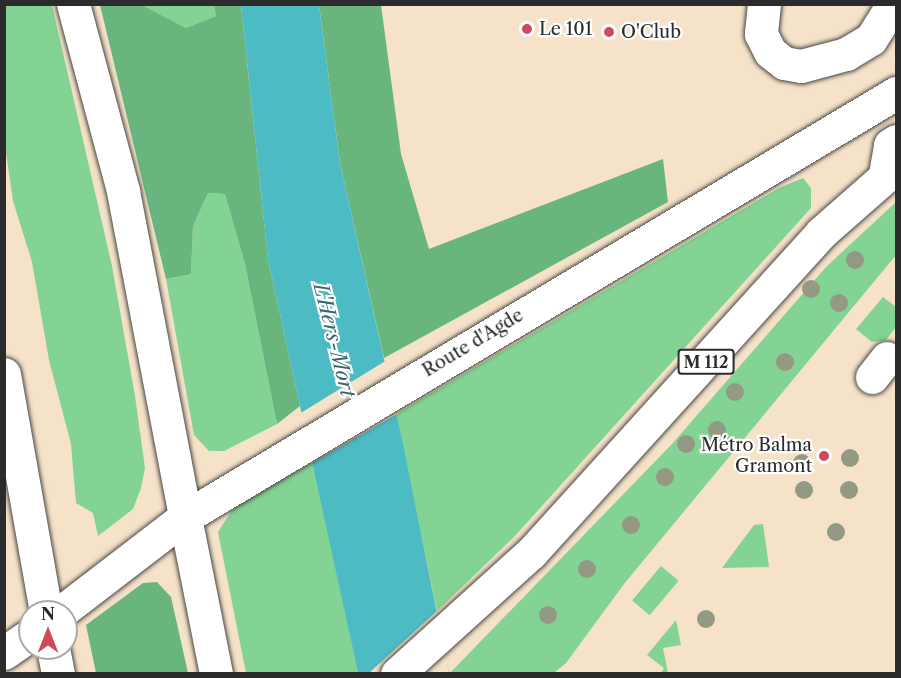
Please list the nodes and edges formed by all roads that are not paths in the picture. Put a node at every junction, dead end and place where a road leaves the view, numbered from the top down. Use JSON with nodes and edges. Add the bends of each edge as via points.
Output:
{"nodes":[{"id":1,"x":73,"y":4,"type":"edge"},
{"id":2,"x":764,"y":4,"type":"edge"},
{"id":3,"x":893,"y":4,"type":"edge"},
{"id":4,"x":897,"y":93,"type":"edge"},
{"id":5,"x":897,"y":141,"type":"edge"},
{"id":6,"x":891,"y":170,"type":"edge"},
{"id":7,"x":4,"y":374,"type":"edge"},
{"id":8,"x":185,"y":517,"type":"junction"},
{"id":9,"x":44,"y":600,"type":"edge"},
{"id":10,"x":77,"y":600,"type":"edge"},
{"id":11,"x":18,"y":643,"type":"edge"},
{"id":12,"x":4,"y":653,"type":"edge"},
{"id":13,"x":216,"y":674,"type":"edge"},
{"id":14,"x":398,"y":674,"type":"edge"}],
"edges":[{"from":1,"to":8,"type":"main road","via":[[123,190]]},
{"from":2,"to":3,"type":"main road","via":[[762,34],[770,52],[784,63],[801,66],[846,54],[871,39]]},
{"from":4,"to":8,"type":"main road","name":"Route d'Agde"},
{"from":5,"to":6,"type":"main road","via":[[890,145]]},
{"from":6,"to":14,"type":"main road","number":"M 112","via":[[821,233],[531,553]]},
{"from":7,"to":9,"type":"main road"},
{"from":8,"to":10,"type":"main road","name":"Route d'Agde"},
{"from":8,"to":13,"type":"main road"},
{"from":11,"to":12,"type":"main road"}]}
